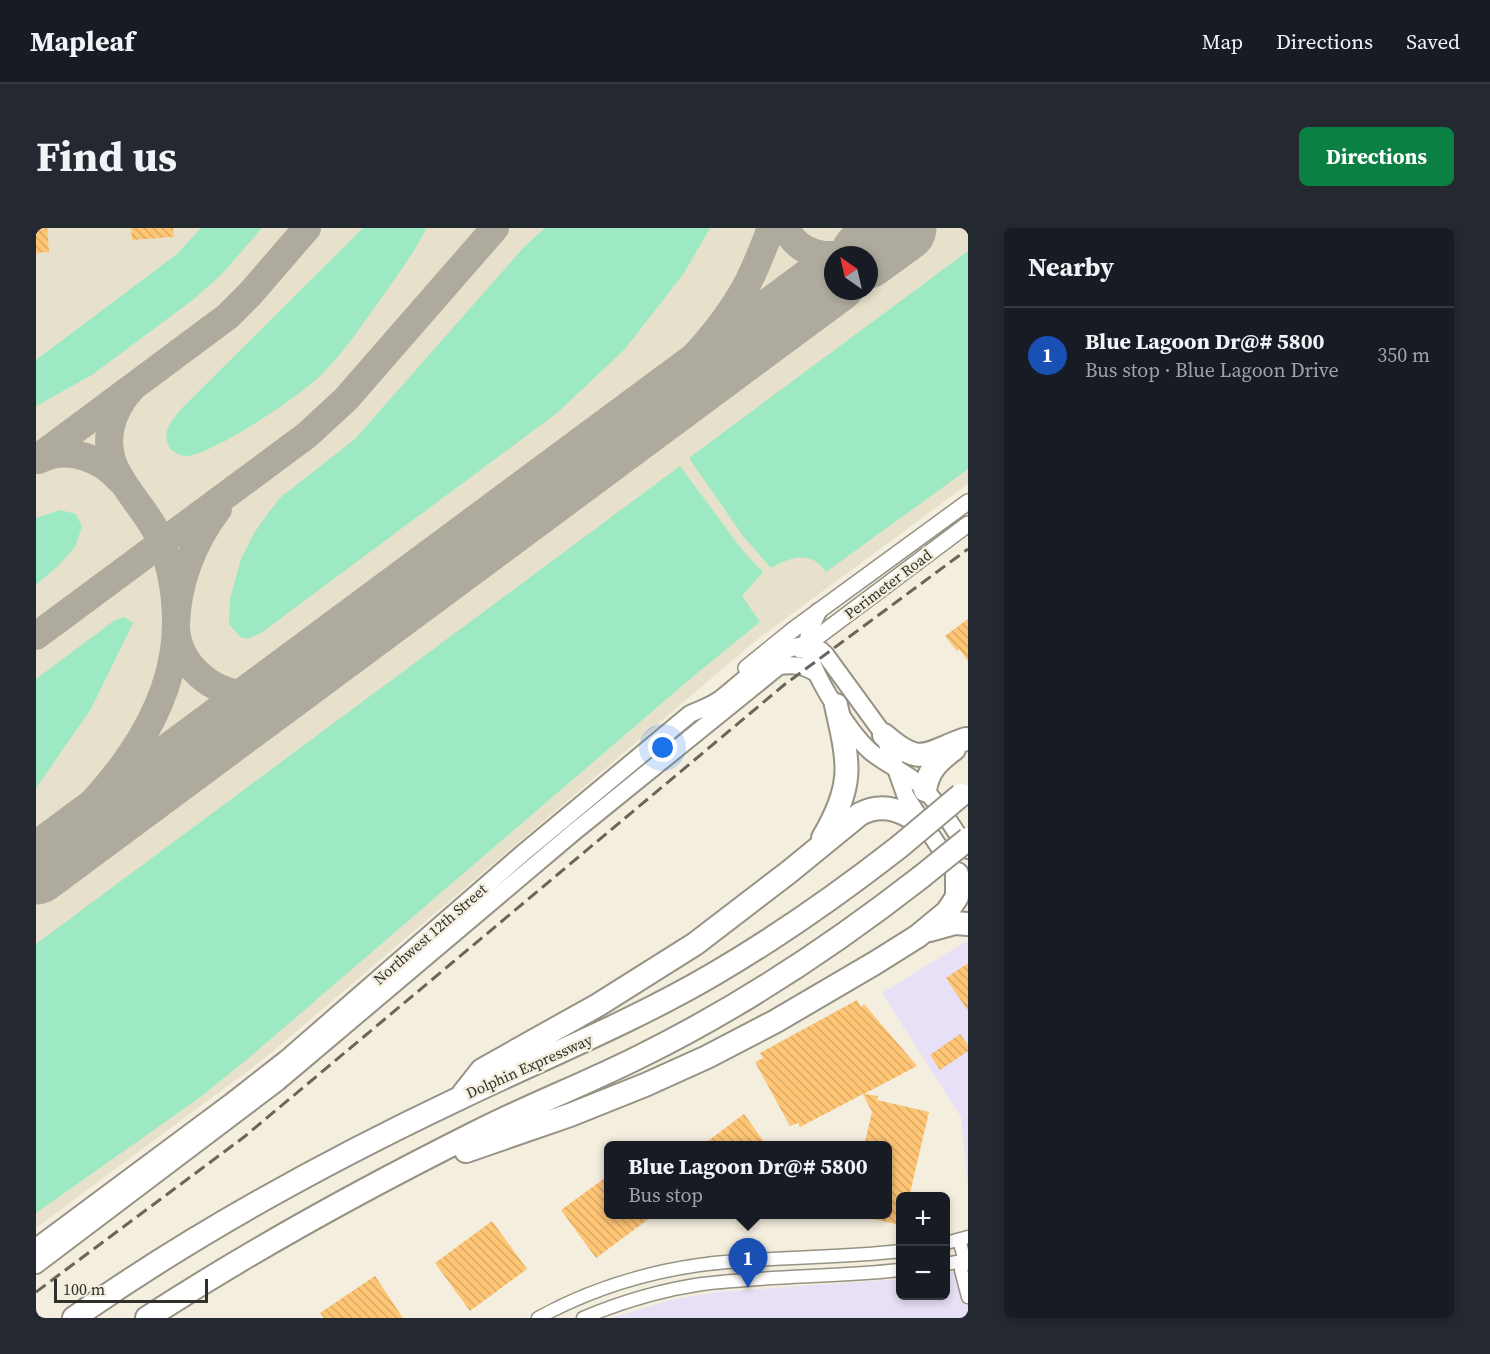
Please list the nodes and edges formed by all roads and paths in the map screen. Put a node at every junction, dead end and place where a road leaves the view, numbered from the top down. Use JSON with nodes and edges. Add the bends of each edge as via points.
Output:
{"nodes":[{"id":1,"x":968,"y":502,"type":"edge"},
{"id":2,"x":968,"y":524,"type":"edge"},
{"id":3,"x":818,"y":612,"type":"junction"},
{"id":4,"x":808,"y":645,"type":"junction"},
{"id":5,"x":779,"y":666,"type":"junction"},
{"id":6,"x":816,"y":673,"type":"junction"},
{"id":7,"x":844,"y":698,"type":"junction"},
{"id":8,"x":690,"y":714,"type":"junction"},
{"id":9,"x":884,"y":735,"type":"junction"},
{"id":10,"x":967,"y":738,"type":"edge"},
{"id":11,"x":896,"y":767,"type":"junction"},
{"id":12,"x":925,"y":790,"type":"junction"},
{"id":13,"x":964,"y":792,"type":"edge"},
{"id":14,"x":926,"y":828,"type":"junction"},
{"id":15,"x":968,"y":839,"type":"edge"},
{"id":16,"x":968,"y":850,"type":"edge"},
{"id":17,"x":815,"y":851,"type":"junction"},
{"id":18,"x":962,"y":880,"type":"edge"},
{"id":19,"x":968,"y":924,"type":"edge"},
{"id":20,"x":918,"y":936,"type":"junction"},
{"id":21,"x":460,"y":1098,"type":"junction"},
{"id":22,"x":397,"y":1174,"type":"junction"},
{"id":23,"x":963,"y":1239,"type":"edge"},
{"id":24,"x":36,"y":1247,"type":"edge"},
{"id":25,"x":896,"y":1251,"type":"edge"},
{"id":26,"x":967,"y":1261,"type":"edge"},
{"id":27,"x":950,"y":1263,"type":"edge"},
{"id":28,"x":36,"y":1265,"type":"edge"},
{"id":29,"x":699,"y":1265,"type":"junction"},
{"id":30,"x":896,"y":1270,"type":"edge"},
{"id":31,"x":702,"y":1284,"type":"junction"},
{"id":32,"x":968,"y":1297,"type":"edge"},
{"id":33,"x":74,"y":1318,"type":"edge"},
{"id":34,"x":147,"y":1318,"type":"edge"},
{"id":35,"x":538,"y":1318,"type":"edge"},
{"id":36,"x":583,"y":1318,"type":"edge"}],
"edges":[{"from":1,"to":3,"type":"street","name":"Perimeter Road"},
{"from":2,"to":4,"type":"street","name":"Perimeter Road"},
{"from":3,"to":4,"type":"main road"},
{"from":3,"to":8,"type":"street","name":"Northwest 12th Street"},
{"from":4,"to":5,"type":"street","name":"Northwest 12th Street"},
{"from":4,"to":6,"type":"main road"},
{"from":4,"to":7,"type":"main road","via":[[819,648]]},
{"from":4,"to":8,"type":"main road","via":[[775,655],[721,699]]},
{"from":5,"to":6,"type":"main road","via":[[803,666]]},
{"from":5,"to":28,"type":"main road","name":"Northwest 12th Street","via":[[574,832],[278,1082]]},
{"from":6,"to":7,"type":"main road"},
{"from":7,"to":9,"type":"main road"},
{"from":7,"to":11,"type":"main road","via":[[866,746]]},
{"from":7,"to":17,"type":"highway","via":[[846,782],[837,812]]},
{"from":8,"to":24,"type":"main road","name":"Northwest 12th Street","via":[[286,1059]]},
{"from":9,"to":10,"type":"highway","via":[[900,749],[918,756]]},
{"from":9,"to":11,"type":"main road"},
{"from":10,"to":12,"type":"highway","via":[[929,773]]},
{"from":11,"to":12,"type":"main road"},
{"from":11,"to":14,"type":"main road","via":[[906,797]]},
{"from":12,"to":16,"type":"main road"},
{"from":13,"to":21,"type":"highway","name":"Dolphin Expressway","bridge":true,"via":[[899,847],[797,922],[714,974],[621,1024]]},
{"from":14,"to":17,"type":"highway","via":[[897,809],[873,808],[851,819]]},
{"from":14,"to":18,"type":"main road"},
{"from":15,"to":22,"type":"highway","bridge":true,"via":[[814,956],[713,1018],[613,1070],[475,1132]]},
{"from":17,"to":21,"type":"highway","via":[[695,944],[588,1011],[482,1070]]},
{"from":18,"to":20,"type":"highway","via":[[955,902]]},
{"from":19,"to":20,"type":"highway","via":[[944,924]]},
{"from":20,"to":22,"type":"highway","via":[[776,1021],[666,1076],[570,1116]]},
{"from":21,"to":33,"type":"highway","name":"Dolphin Expressway","via":[[278,1192]]},
{"from":22,"to":34,"type":"highway","via":[[250,1254]]},
{"from":23,"to":26,"type":"street"},
{"from":25,"to":29,"type":"street"},
{"from":26,"to":27,"type":"street"},
{"from":26,"to":32,"type":"street","via":[[961,1270]]},
{"from":29,"to":31,"type":"street"},
{"from":29,"to":35,"type":"street","via":[[619,1283]]},
{"from":30,"to":31,"type":"street"},
{"from":31,"to":36,"type":"street","via":[[655,1293]]}]}
